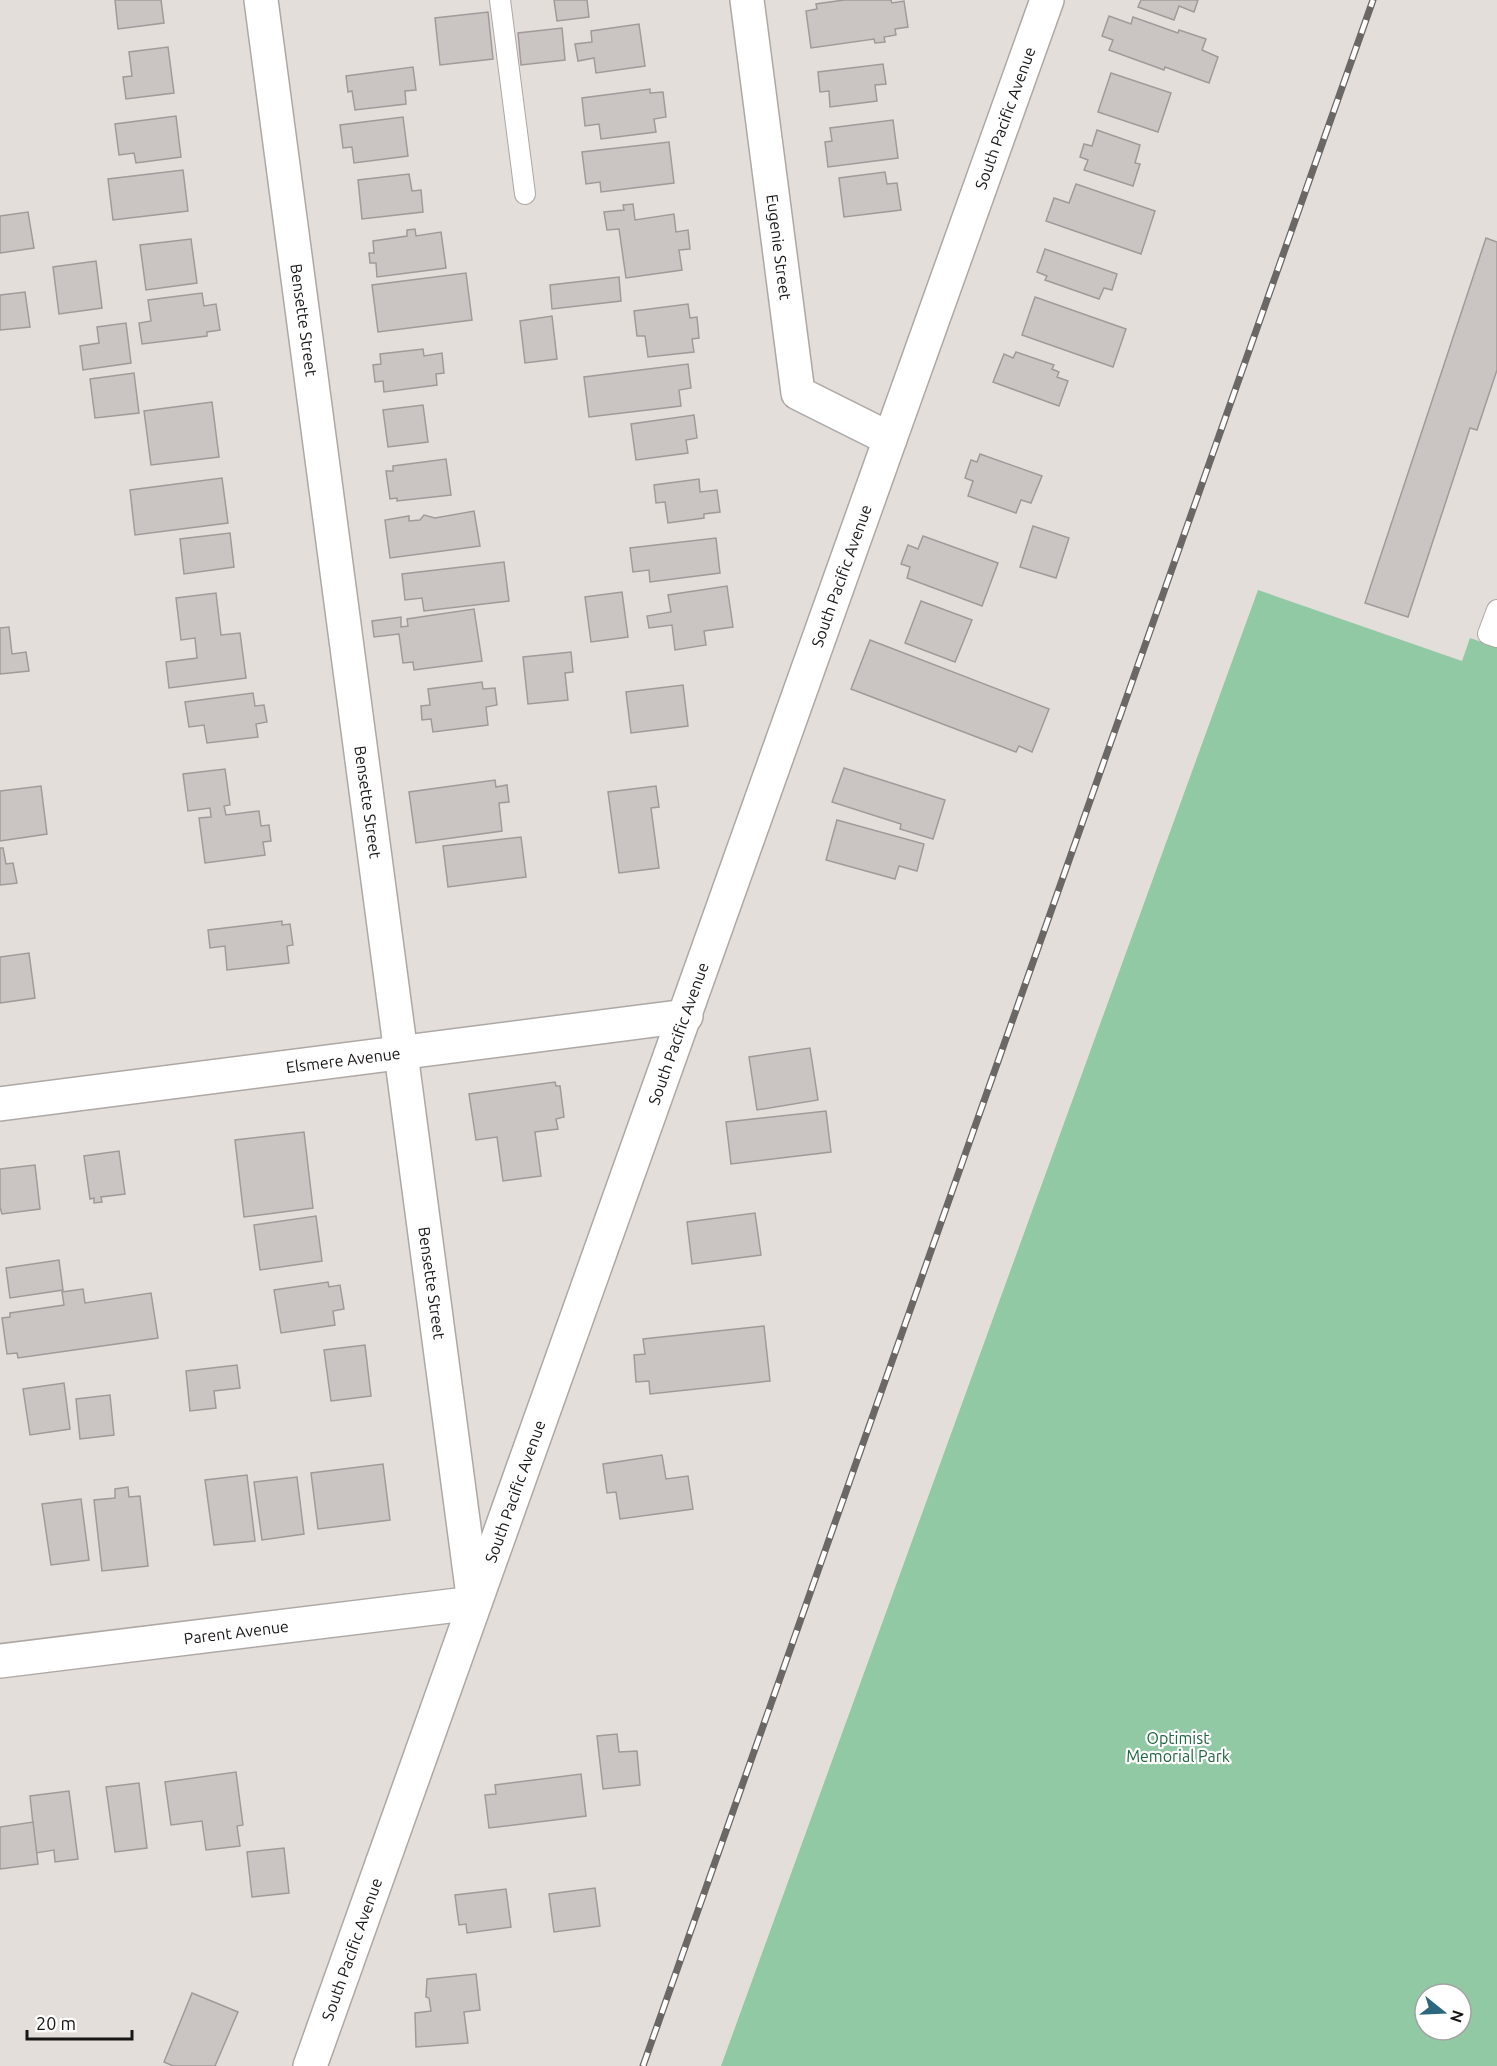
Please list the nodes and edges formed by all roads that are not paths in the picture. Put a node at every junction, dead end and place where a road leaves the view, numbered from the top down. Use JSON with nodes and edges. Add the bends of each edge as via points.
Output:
{"nodes":[{"id":1,"x":261,"y":0,"type":"edge"},
{"id":2,"x":500,"y":0,"type":"edge"},
{"id":3,"x":747,"y":0,"type":"edge"},
{"id":4,"x":1047,"y":0,"type":"edge"},
{"id":5,"x":525,"y":194,"type":"dead end"},
{"id":6,"x":890,"y":438,"type":"junction"},
{"id":7,"x":1497,"y":610,"type":"edge"},
{"id":8,"x":1497,"y":637,"type":"edge"},
{"id":9,"x":686,"y":1016,"type":"junction"},
{"id":10,"x":401,"y":1052,"type":"junction"},
{"id":11,"x":0,"y":1104,"type":"edge"},
{"id":12,"x":474,"y":1603,"type":"junction"},
{"id":13,"x":0,"y":1661,"type":"edge"},
{"id":14,"x":310,"y":2066,"type":"edge"}],
"edges":[{"from":1,"to":10,"type":"street","name":"Bensette Street"},
{"from":2,"to":5,"type":"lane"},
{"from":3,"to":6,"type":"street","name":"Eugenie Street","via":[[798,393]]},
{"from":4,"to":6,"type":"street","name":"South Pacific Avenue"},
{"from":6,"to":9,"type":"street","name":"South Pacific Avenue"},
{"from":7,"to":8,"type":"lane","via":[[1488,634]]},
{"from":9,"to":10,"type":"street","name":"Elsmere Avenue"},
{"from":9,"to":12,"type":"street","name":"South Pacific Avenue"},
{"from":10,"to":11,"type":"street","name":"Elsmere Avenue"},
{"from":10,"to":12,"type":"street","name":"Bensette Street"},
{"from":12,"to":13,"type":"street","name":"Parent Avenue"},
{"from":12,"to":14,"type":"street","name":"South Pacific Avenue"}]}
